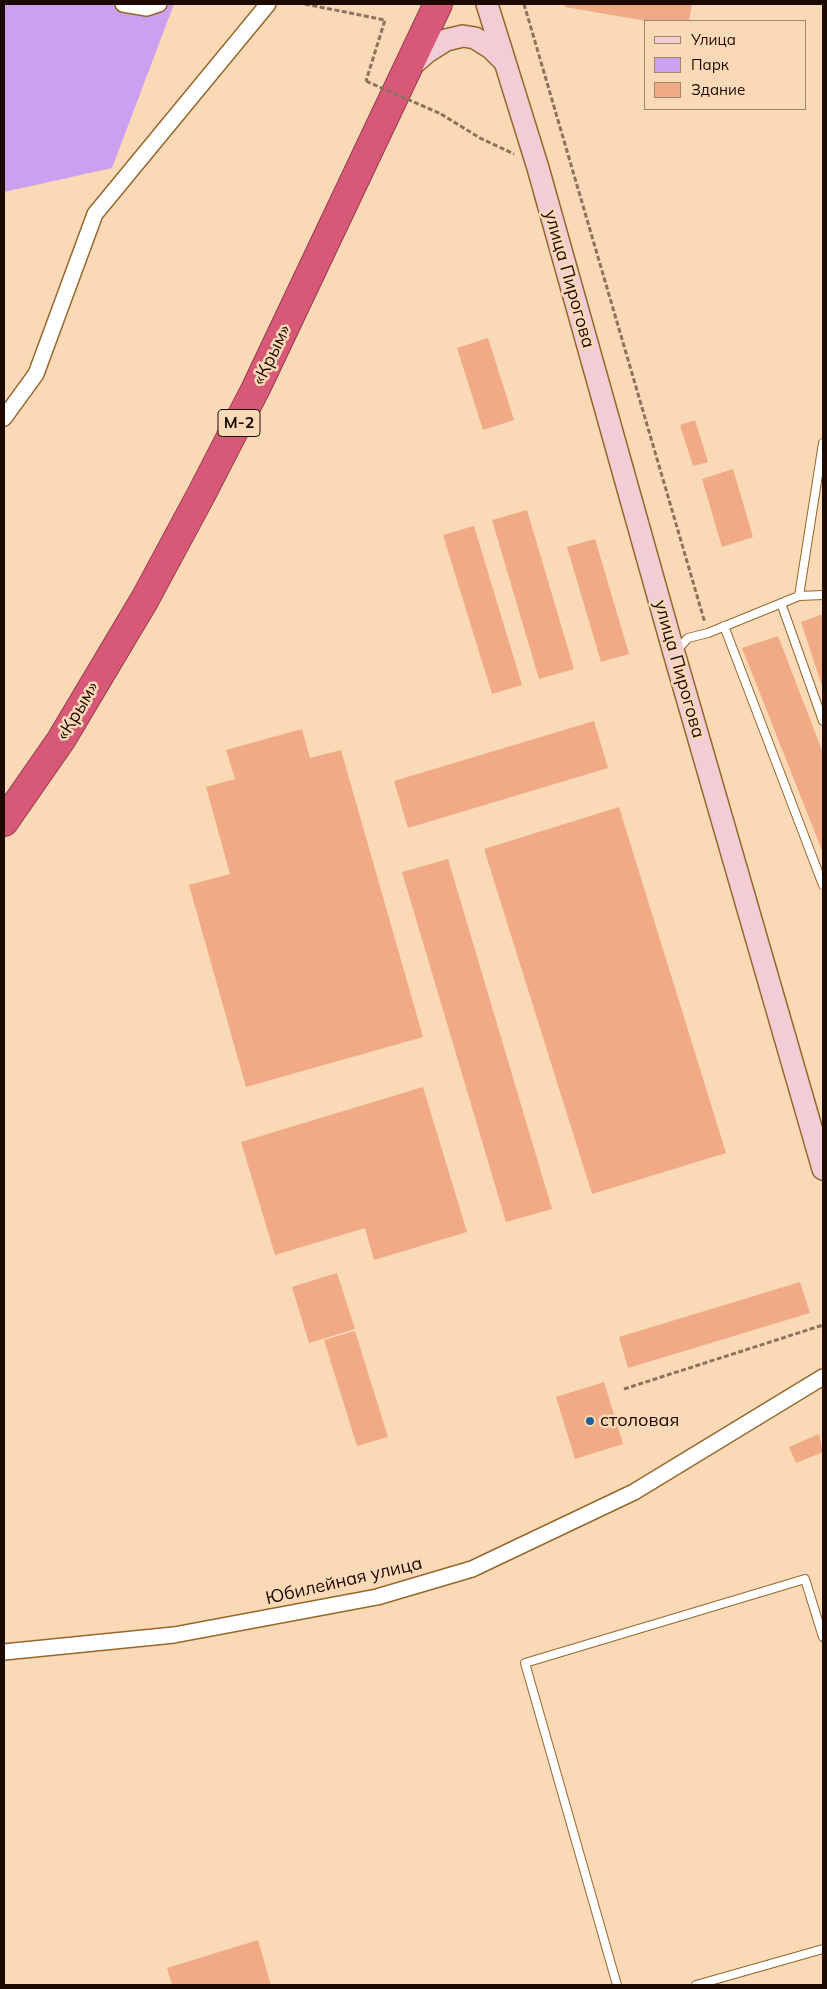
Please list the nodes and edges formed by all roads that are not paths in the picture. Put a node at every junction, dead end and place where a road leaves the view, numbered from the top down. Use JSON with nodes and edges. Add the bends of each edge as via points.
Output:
{"nodes":[{"id":1,"x":123,"y":4,"type":"edge"},
{"id":2,"x":159,"y":4,"type":"edge"},
{"id":3,"x":268,"y":4,"type":"edge"},
{"id":4,"x":427,"y":4,"type":"edge"},
{"id":5,"x":438,"y":4,"type":"edge"},
{"id":6,"x":487,"y":4,"type":"edge"},
{"id":7,"x":507,"y":64,"type":"junction"},
{"id":8,"x":409,"y":68,"type":"junction"},
{"id":9,"x":4,"y":418,"type":"edge"},
{"id":10,"x":823,"y":443,"type":"edge"},
{"id":11,"x":823,"y":595,"type":"edge"},
{"id":12,"x":799,"y":596,"type":"junction"},
{"id":13,"x":781,"y":604,"type":"junction"},
{"id":14,"x":724,"y":626,"type":"junction"},
{"id":15,"x":674,"y":653,"type":"junction"},
{"id":16,"x":823,"y":721,"type":"edge"},
{"id":17,"x":4,"y":822,"type":"edge"},
{"id":18,"x":823,"y":885,"type":"edge"},
{"id":19,"x":822,"y":1159,"type":"edge"},
{"id":20,"x":823,"y":1377,"type":"edge"},
{"id":21,"x":823,"y":1637,"type":"edge"},
{"id":22,"x":4,"y":1652,"type":"edge"},
{"id":23,"x":823,"y":1949,"type":"edge"},
{"id":24,"x":617,"y":1985,"type":"edge"},
{"id":25,"x":696,"y":1985,"type":"edge"}],
"edges":[{"from":1,"to":2,"type":"street","via":[[147,8]]},
{"from":3,"to":9,"type":"street","via":[[95,214],[36,374]]},
{"from":4,"to":8,"type":"street"},
{"from":5,"to":8,"type":"highway","name":"«Крым»","number":"М-2"},
{"from":6,"to":7,"type":"street","name":"улица Пирогова"},
{"from":7,"to":8,"type":"street","via":[[491,48],[475,38],[463,36],[440,44]]},
{"from":7,"to":15,"type":"street","name":"улица Пирогова"},
{"from":8,"to":17,"type":"highway","name":"«Крым»","number":"М-2","via":[[256,388],[188,520],[61,740]]},
{"from":10,"to":12,"type":"lane"},
{"from":11,"to":12,"type":"lane"},
{"from":12,"to":13,"type":"lane"},
{"from":13,"to":14,"type":"lane"},
{"from":13,"to":16,"type":"lane"},
{"from":14,"to":15,"type":"lane","via":[[688,638]]},
{"from":14,"to":18,"type":"lane"},
{"from":15,"to":19,"type":"street","name":"улица Пирогова"},
{"from":20,"to":22,"type":"street","name":"Юбилейная улица","via":[[634,1492],[472,1569],[377,1597],[174,1635]]},
{"from":21,"to":24,"type":"lane","via":[[805,1579],[524,1663]]},
{"from":23,"to":25,"type":"lane"}]}
